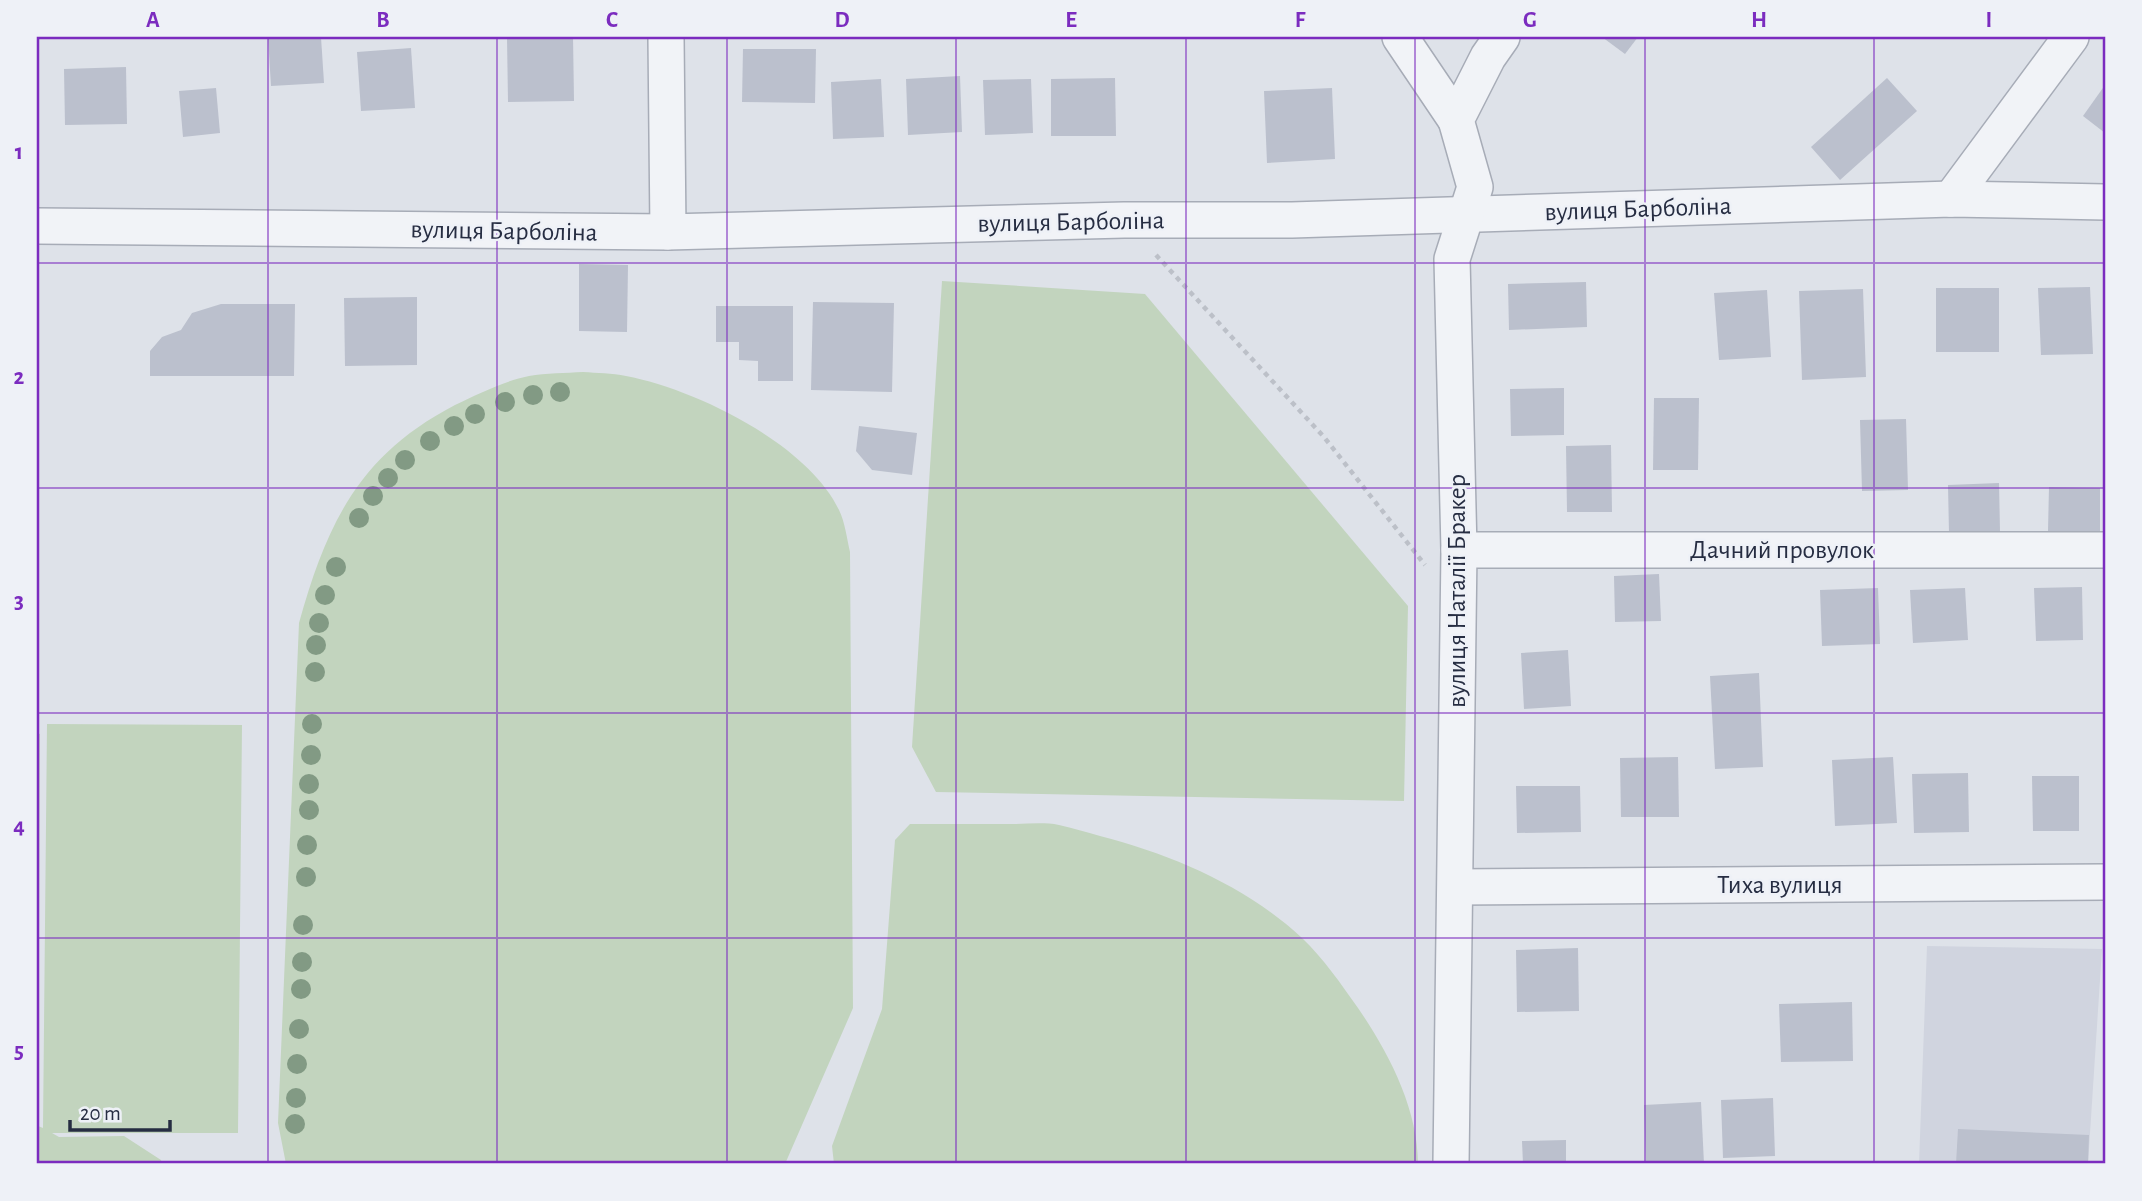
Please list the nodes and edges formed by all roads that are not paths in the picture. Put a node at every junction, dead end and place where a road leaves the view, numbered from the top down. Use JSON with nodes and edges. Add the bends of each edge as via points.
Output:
{"nodes":[{"id":1,"x":666,"y":37,"type":"edge"},
{"id":2,"x":1400,"y":37,"type":"edge"},
{"id":3,"x":1502,"y":37,"type":"edge"},
{"id":4,"x":2071,"y":37,"type":"edge"},
{"id":5,"x":1455,"y":120,"type":"junction"},
{"id":6,"x":1951,"y":200,"type":"junction"},
{"id":7,"x":2105,"y":202,"type":"edge"},
{"id":8,"x":1466,"y":214,"type":"junction"},
{"id":9,"x":37,"y":226,"type":"edge"},
{"id":10,"x":668,"y":232,"type":"junction"},
{"id":11,"x":1459,"y":550,"type":"junction"},
{"id":12,"x":2105,"y":550,"type":"edge"},
{"id":13,"x":2105,"y":882,"type":"edge"},
{"id":14,"x":1455,"y":887,"type":"junction"},
{"id":15,"x":1451,"y":1164,"type":"edge"}],
"edges":[{"from":1,"to":10,"type":"street"},
{"from":2,"to":5,"type":"street","name":"вулиця Наталії Бракер"},
{"from":3,"to":5,"type":"street"},
{"from":4,"to":6,"type":"street"},
{"from":5,"to":8,"type":"street","name":"вулиця Наталії Бракер","via":[[1475,187]]},
{"from":6,"to":7,"type":"street","name":"вулиця Барболіна"},
{"from":6,"to":8,"type":"street","name":"вулиця Барболіна"},
{"from":8,"to":10,"type":"street","name":"вулиця Барболіна"},
{"from":8,"to":11,"type":"street","name":"вулиця Наталії Бракер","via":[[1452,259]]},
{"from":9,"to":10,"type":"street","name":"вулиця Барболіна"},
{"from":11,"to":12,"type":"street","name":"Дачний провулок"},
{"from":11,"to":14,"type":"street","name":"вулиця Наталії Бракер"},
{"from":13,"to":14,"type":"street","name":"Тиха вулиця"},
{"from":14,"to":15,"type":"street","name":"вулиця Наталії Бракер"}]}
